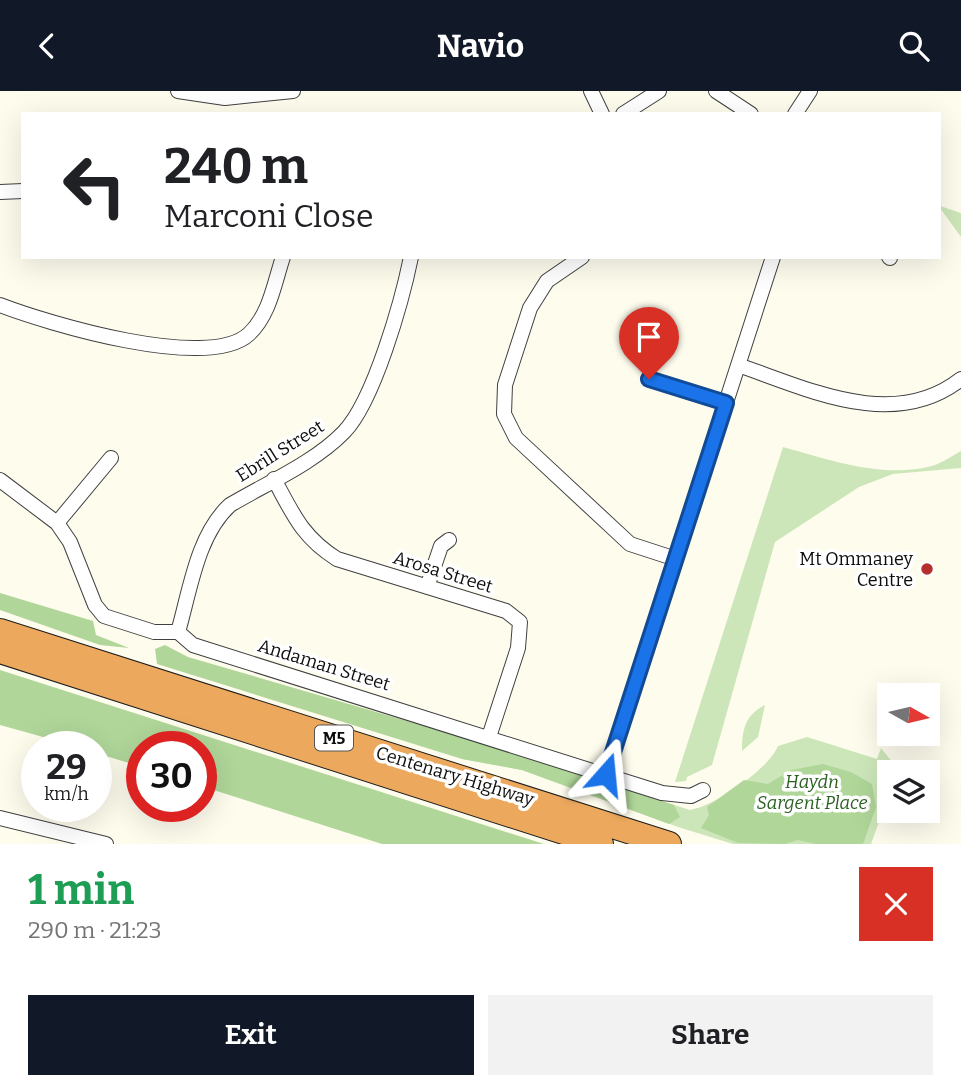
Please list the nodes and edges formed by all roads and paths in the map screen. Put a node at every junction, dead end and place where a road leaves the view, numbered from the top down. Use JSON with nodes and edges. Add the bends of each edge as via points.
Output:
{"nodes":[{"id":1,"x":178,"y":91,"type":"edge"},
{"id":2,"x":293,"y":91,"type":"edge"},
{"id":3,"x":591,"y":91,"type":"edge"},
{"id":4,"x":659,"y":91,"type":"edge"},
{"id":5,"x":716,"y":91,"type":"edge"},
{"id":6,"x":810,"y":91,"type":"edge"},
{"id":7,"x":601,"y":112,"type":"edge"},
{"id":8,"x":626,"y":112,"type":"edge"},
{"id":9,"x":748,"y":112,"type":"edge"},
{"id":10,"x":796,"y":112,"type":"edge"},
{"id":11,"x":21,"y":191,"type":"edge"},
{"id":12,"x":0,"y":192,"type":"edge"},
{"id":13,"x":282,"y":259,"type":"edge"},
{"id":14,"x":410,"y":259,"type":"edge"},
{"id":15,"x":579,"y":259,"type":"edge"},
{"id":16,"x":772,"y":259,"type":"edge"},
{"id":17,"x":0,"y":305,"type":"edge"},
{"id":18,"x":738,"y":365,"type":"junction"},
{"id":19,"x":649,"y":379,"type":"dead end"},
{"id":20,"x":961,"y":379,"type":"edge"},
{"id":21,"x":726,"y":403,"type":"junction"},
{"id":22,"x":111,"y":458,"type":"dead end"},
{"id":23,"x":274,"y":479,"type":"junction"},
{"id":24,"x":0,"y":480,"type":"edge"},
{"id":25,"x":57,"y":523,"type":"junction"},
{"id":26,"x":449,"y":540,"type":"dead end"},
{"id":27,"x":676,"y":559,"type":"junction"},
{"id":28,"x":427,"y":587,"type":"junction"},
{"id":29,"x":0,"y":631,"type":"edge"},
{"id":30,"x":178,"y":632,"type":"junction"},
{"id":31,"x":0,"y":652,"type":"edge"},
{"id":32,"x":489,"y":737,"type":"junction"},
{"id":33,"x":606,"y":774,"type":"junction"},
{"id":34,"x":703,"y":790,"type":"dead end"},
{"id":35,"x":0,"y":818,"type":"edge"},
{"id":36,"x":106,"y":844,"type":"edge"},
{"id":37,"x":601,"y":844,"type":"edge"},
{"id":38,"x":669,"y":844,"type":"edge"}],
"edges":[{"from":1,"to":2,"type":"street","via":[[225,99]]},
{"from":3,"to":7,"type":"street"},
{"from":4,"to":8,"type":"street"},
{"from":5,"to":9,"type":"street"},
{"from":6,"to":10,"type":"street"},
{"from":11,"to":12,"type":"street"},
{"from":13,"to":17,"type":"street","via":[[264,316],[246,337],[228,344],[147,344],[78,332]]},
{"from":14,"to":23,"type":"street","name":"Ebrill Street","via":[[360,413],[320,451]]},
{"from":15,"to":27,"type":"street","via":[[547,281],[530,308],[505,385],[504,414],[516,438],[630,544]]},
{"from":16,"to":18,"type":"street"},
{"from":18,"to":20,"type":"street","via":[[871,406],[913,402]]},
{"from":18,"to":21,"type":"street"},
{"from":19,"to":21,"type":"street"},
{"from":21,"to":27,"type":"street"},
{"from":22,"to":25,"type":"street"},
{"from":23,"to":28,"type":"street","name":"Arosa Street","via":[[302,531],[316,546],[337,559]]},
{"from":23,"to":30,"type":"street","name":"Ebrill Street","via":[[230,505],[213,523]]},
{"from":24,"to":25,"type":"street","name":"Andaman Street"},
{"from":25,"to":30,"type":"street","name":"Andaman Street","via":[[104,616],[154,632]]},
{"from":26,"to":28,"type":"street","via":[[441,545]]},
{"from":27,"to":33,"type":"street"},
{"from":28,"to":32,"type":"street","name":"Arosa Street","via":[[506,611],[520,622],[518,648]]},
{"from":29,"to":38,"type":"highway","name":"Centenary Highway","number":"M5"},
{"from":30,"to":32,"type":"street","name":"Andaman Street","via":[[193,645]]},
{"from":31,"to":37,"type":"highway","name":"Centenary Highway","number":"M5"},
{"from":32,"to":33,"type":"street","name":"Andaman Street"},
{"from":33,"to":34,"type":"street","name":"Andaman Street","via":[[675,795],[691,796]]},
{"from":35,"to":36,"type":"street"}]}
